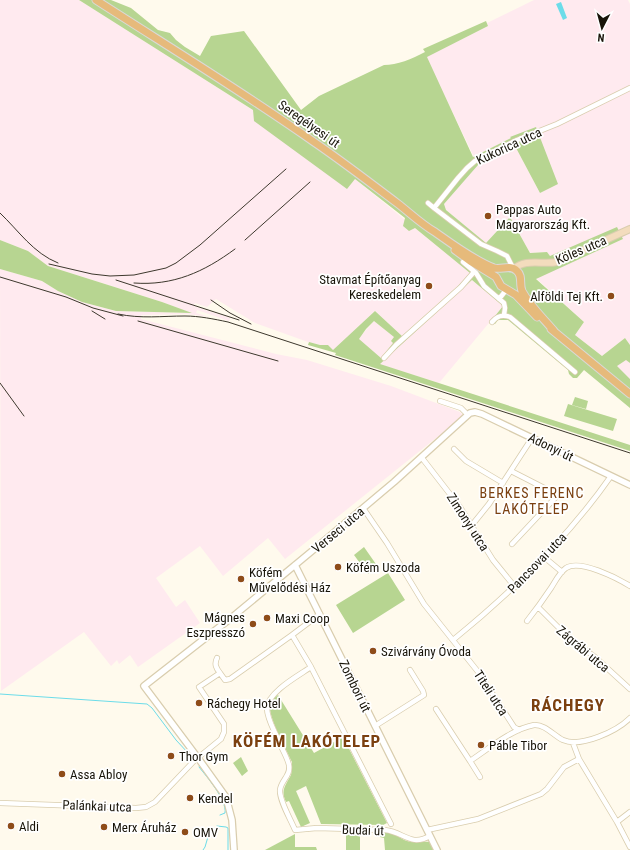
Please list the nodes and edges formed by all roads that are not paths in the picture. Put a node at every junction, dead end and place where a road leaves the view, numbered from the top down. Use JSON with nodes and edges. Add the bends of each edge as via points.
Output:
{"nodes":[{"id":1,"x":96,"y":0,"type":"edge"},
{"id":2,"x":630,"y":88,"type":"edge"},
{"id":3,"x":428,"y":203,"type":"dead end"},
{"id":4,"x":434,"y":208,"type":"junction"},
{"id":5,"x":630,"y":229,"type":"edge"},
{"id":6,"x":436,"y":233,"type":"junction"},
{"id":7,"x":463,"y":262,"type":"dead end"},
{"id":8,"x":511,"y":270,"type":"junction"},
{"id":9,"x":474,"y":272,"type":"junction"},
{"id":10,"x":499,"y":281,"type":"junction"},
{"id":11,"x":520,"y":282,"type":"junction"},
{"id":12,"x":508,"y":289,"type":"junction"},
{"id":13,"x":492,"y":293,"type":"junction"},
{"id":14,"x":499,"y":299,"type":"junction"},
{"id":15,"x":504,"y":315,"type":"junction"},
{"id":16,"x":492,"y":322,"type":"dead end"},
{"id":17,"x":554,"y":331,"type":"junction"},
{"id":18,"x":384,"y":358,"type":"dead end"},
{"id":19,"x":574,"y":372,"type":"dead end"},
{"id":20,"x":630,"y":394,"type":"edge"},
{"id":21,"x":440,"y":401,"type":"dead end"},
{"id":22,"x":469,"y":414,"type":"junction"},
{"id":23,"x":532,"y":438,"type":"junction"},
{"id":24,"x":454,"y":449,"type":"dead end"},
{"id":25,"x":422,"y":458,"type":"junction"},
{"id":26,"x":511,"y":471,"type":"junction"},
{"id":27,"x":611,"y":476,"type":"junction"},
{"id":28,"x":503,"y":483,"type":"junction"},
{"id":29,"x":630,"y":485,"type":"edge"},
{"id":30,"x":363,"y":508,"type":"junction"},
{"id":31,"x":472,"y":525,"type":"junction"},
{"id":32,"x":512,"y":544,"type":"dead end"},
{"id":33,"x":544,"y":557,"type":"junction"},
{"id":34,"x":295,"y":565,"type":"junction"},
{"id":35,"x":562,"y":572,"type":"junction"},
{"id":36,"x":630,"y":586,"type":"edge"},
{"id":37,"x":514,"y":587,"type":"junction"},
{"id":38,"x":538,"y":607,"type":"junction"},
{"id":39,"x":320,"y":614,"type":"junction"},
{"id":40,"x":527,"y":621,"type":"dead end"},
{"id":41,"x":292,"y":635,"type":"junction"},
{"id":42,"x":453,"y":640,"type":"junction"},
{"id":43,"x":217,"y":658,"type":"dead end"},
{"id":44,"x":310,"y":667,"type":"junction"},
{"id":45,"x":410,"y":670,"type":"dead end"},
{"id":46,"x":220,"y":673,"type":"junction"},
{"id":47,"x":630,"y":689,"type":"edge"},
{"id":48,"x":436,"y":709,"type":"dead end"},
{"id":49,"x":630,"y":718,"type":"edge"},
{"id":50,"x":375,"y":726,"type":"junction"},
{"id":51,"x":519,"y":730,"type":"junction"},
{"id":52,"x":572,"y":742,"type":"junction"},
{"id":53,"x":198,"y":758,"type":"junction"},
{"id":54,"x":579,"y":759,"type":"junction"},
{"id":55,"x":470,"y":761,"type":"junction"},
{"id":56,"x":480,"y":777,"type":"dead end"},
{"id":57,"x":0,"y":802,"type":"edge"},
{"id":58,"x":630,"y":812,"type":"edge"},
{"id":59,"x":617,"y":822,"type":"junction"},
{"id":60,"x":391,"y":824,"type":"dead end"},
{"id":61,"x":427,"y":830,"type":"junction"},
{"id":62,"x":430,"y":836,"type":"junction"},
{"id":63,"x":630,"y":847,"type":"edge"},
{"id":64,"x":234,"y":850,"type":"edge"},
{"id":65,"x":437,"y":850,"type":"edge"}],
"edges":[{"from":1,"to":6,"type":"main road","name":"Seregélyesi út","via":[[269,110]]},
{"from":2,"to":4,"type":"street","name":"Kukorica utca","via":[[557,124],[516,140],[473,163]]},
{"from":3,"to":4,"type":"street"},
{"from":4,"to":8,"type":"street","via":[[481,244],[508,258]]},
{"from":5,"to":8,"type":"main road","name":"Köles utca","via":[[557,262],[531,263]]},
{"from":6,"to":8,"type":"main road","name":"Seregélyesi út","via":[[495,268]]},
{"from":6,"to":10,"type":"main road","via":[[470,262]]},
{"from":7,"to":9,"type":"street"},
{"from":8,"to":10,"type":"main road","via":[[500,272]]},
{"from":8,"to":11,"type":"main road"},
{"from":9,"to":13,"type":"street"},
{"from":9,"to":18,"type":"street"},
{"from":10,"to":12,"type":"main road"},
{"from":10,"to":13,"type":"street"},
{"from":11,"to":12,"type":"main road","via":[[515,288]]},
{"from":11,"to":17,"type":"main road","via":[[521,288],[538,314]]},
{"from":12,"to":14,"type":"street"},
{"from":12,"to":17,"type":"main road","via":[[540,321]]},
{"from":13,"to":14,"type":"street"},
{"from":14,"to":15,"type":"street","via":[[505,306]]},
{"from":15,"to":16,"type":"street","via":[[498,316]]},
{"from":15,"to":19,"type":"street"},
{"from":17,"to":20,"type":"main road"},
{"from":21,"to":22,"type":"street","via":[[461,408]]},
{"from":22,"to":23,"type":"street","name":"Adonyi út","via":[[482,414]]},
{"from":22,"to":25,"type":"street","name":"Verseci utca"},
{"from":23,"to":26,"type":"street"},
{"from":23,"to":27,"type":"street","name":"Adonyi út"},
{"from":24,"to":28,"type":"street","via":[[466,461]]},
{"from":25,"to":30,"type":"street","name":"Verseci utca"},
{"from":25,"to":31,"type":"street","name":"Zimonyi utca"},
{"from":26,"to":28,"type":"street"},
{"from":26,"to":32,"type":"street","via":[[556,494]]},
{"from":27,"to":29,"type":"street","name":"Adonyi út"},
{"from":27,"to":33,"type":"street","name":"Pancsovai utca"},
{"from":28,"to":31,"type":"street"},
{"from":30,"to":34,"type":"street","name":"Verseci utca"},
{"from":30,"to":42,"type":"street","name":"Titeli utca","via":[[424,604]]},
{"from":31,"to":37,"type":"street","name":"Zimonyi utca","via":[[499,570]]},
{"from":33,"to":35,"type":"street"},
{"from":33,"to":37,"type":"street","name":"Pancsovai utca"},
{"from":34,"to":39,"type":"street","name":"Zombori út"},
{"from":34,"to":53,"type":"street","name":"Verseci utca","via":[[144,686]]},
{"from":35,"to":36,"type":"street","via":[[569,566],[578,566],[612,576]]},
{"from":35,"to":38,"type":"street"},
{"from":37,"to":42,"type":"street","name":"Pancsovai utca"},
{"from":38,"to":40,"type":"street"},
{"from":38,"to":47,"type":"street","name":"Zágrábi utca","via":[[562,632]]},
{"from":39,"to":41,"type":"street"},
{"from":39,"to":50,"type":"street","name":"Zombori út"},
{"from":41,"to":44,"type":"street"},
{"from":41,"to":46,"type":"street","via":[[230,679],[225,680]]},
{"from":42,"to":51,"type":"street","name":"Titeli utca","via":[[479,673],[514,727]]},
{"from":43,"to":46,"type":"street","via":[[215,662]]},
{"from":44,"to":60,"type":"street"},
{"from":44,"to":62,"type":"street","name":"Budai út","via":[[275,692],[267,708],[289,767],[288,775],[280,788],[280,796],[295,830],[385,830],[416,841]]},
{"from":45,"to":50,"type":"street","via":[[424,695]]},
{"from":46,"to":53,"type":"street","via":[[199,687],[222,720],[224,732],[219,742]]},
{"from":48,"to":55,"type":"street"},
{"from":49,"to":52,"type":"street","via":[[605,735]]},
{"from":50,"to":61,"type":"street","name":"Zombori út"},
{"from":51,"to":52,"type":"street","via":[[540,726],[561,739]]},
{"from":51,"to":55,"type":"street"},
{"from":52,"to":54,"type":"street"},
{"from":53,"to":57,"type":"street","name":"Palánkai utca","via":[[158,799],[141,808]]},
{"from":53,"to":64,"type":"street","via":[[226,797],[232,820]]},
{"from":54,"to":59,"type":"street"},
{"from":54,"to":61,"type":"street","via":[[564,767],[540,794],[478,819]]},
{"from":55,"to":56,"type":"street"},
{"from":58,"to":59,"type":"street"},
{"from":59,"to":63,"type":"street"},
{"from":61,"to":62,"type":"street","name":"Zombori út"},
{"from":62,"to":65,"type":"street","name":"Zombori út"}]}
